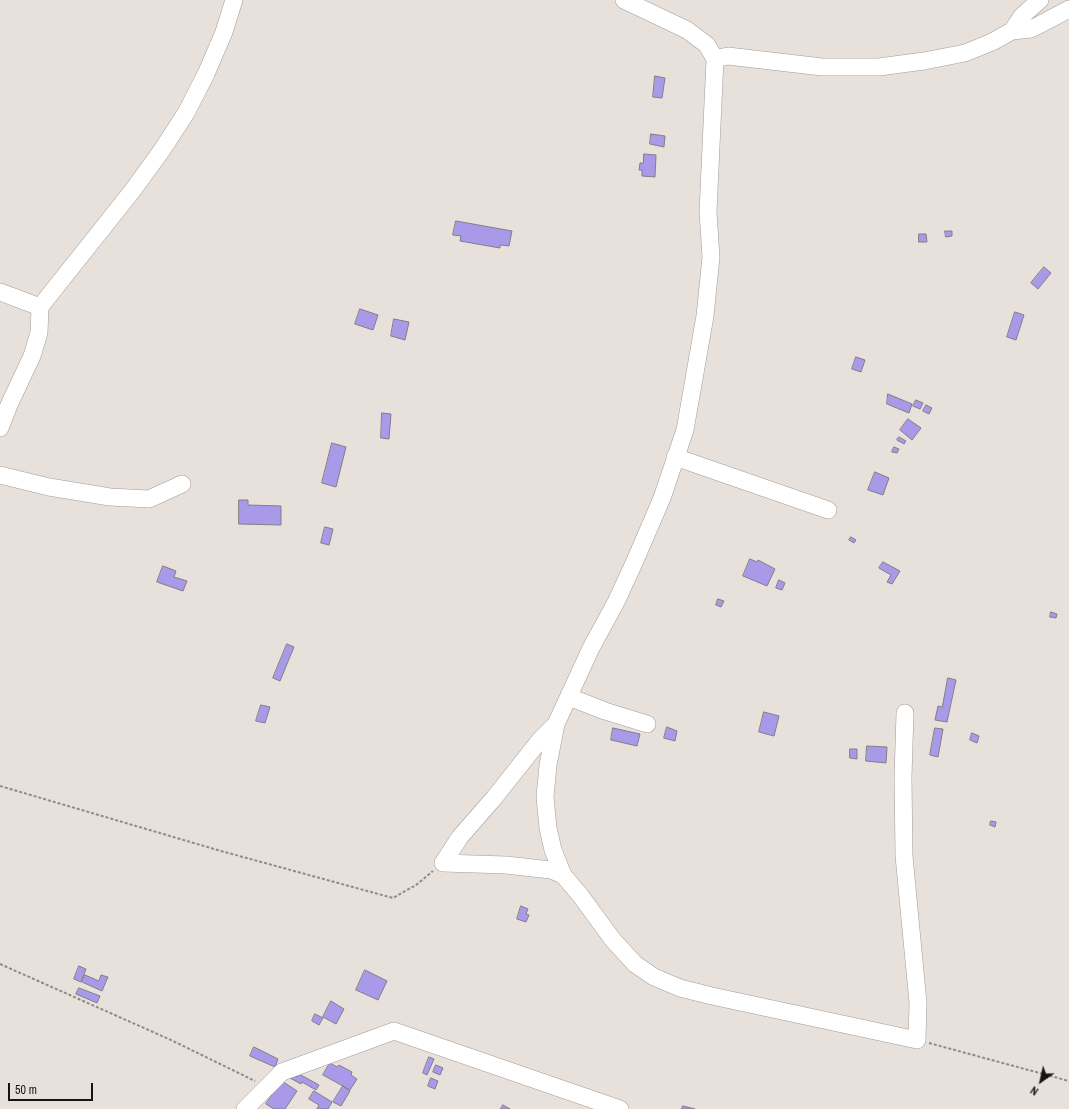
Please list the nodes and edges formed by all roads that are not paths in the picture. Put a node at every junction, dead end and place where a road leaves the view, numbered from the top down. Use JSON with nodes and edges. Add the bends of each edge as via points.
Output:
{"nodes":[{"id":1,"x":234,"y":0,"type":"edge"},
{"id":2,"x":624,"y":0,"type":"edge"},
{"id":3,"x":1040,"y":0,"type":"edge"},
{"id":4,"x":1069,"y":9,"type":"edge"},
{"id":5,"x":1012,"y":31,"type":"junction"},
{"id":6,"x":715,"y":59,"type":"junction"},
{"id":7,"x":0,"y":292,"type":"edge"},
{"id":8,"x":40,"y":307,"type":"junction"},
{"id":9,"x":0,"y":428,"type":"edge"},
{"id":10,"x":675,"y":457,"type":"junction"},
{"id":11,"x":0,"y":475,"type":"edge"},
{"id":12,"x":182,"y":484,"type":"dead end"},
{"id":13,"x":828,"y":510,"type":"dead end"},
{"id":14,"x":569,"y":697,"type":"junction"},
{"id":15,"x":905,"y":713,"type":"dead end"},
{"id":16,"x":556,"y":724,"type":"junction"},
{"id":17,"x":647,"y":724,"type":"dead end"},
{"id":18,"x":563,"y":875,"type":"junction"},
{"id":19,"x":245,"y":1109,"type":"edge"},
{"id":20,"x":620,"y":1109,"type":"edge"}],
"edges":[{"from":1,"to":8,"type":"street","via":[[224,32],[186,113],[133,190]]},
{"from":2,"to":6,"type":"street","via":[[687,30],[707,45]]},
{"from":3,"to":5,"type":"street","via":[[1022,16]]},
{"from":4,"to":5,"type":"street","via":[[1031,29]]},
{"from":5,"to":6,"type":"street","via":[[965,53],[879,68],[822,67],[728,56]]},
{"from":6,"to":10,"type":"street","via":[[708,212],[711,257],[693,387],[685,430]]},
{"from":7,"to":8,"type":"street"},
{"from":8,"to":9,"type":"street","via":[[39,333],[32,356]]},
{"from":10,"to":13,"type":"street"},
{"from":10,"to":14,"type":"street","via":[[662,498],[634,563]]},
{"from":11,"to":12,"type":"street","via":[[49,487],[110,497],[149,499]]},
{"from":14,"to":16,"type":"street"},
{"from":14,"to":17,"type":"street"},
{"from":15,"to":18,"type":"street","via":[[904,856],[918,1003],[917,1040],[712,996],[680,988],[654,977],[635,964],[613,940]]},
{"from":16,"to":18,"type":"street","via":[[548,765],[546,797],[548,828]]},
{"from":16,"to":18,"type":"street","via":[[460,837],[443,863],[506,865],[551,870]]},
{"from":19,"to":20,"type":"street","via":[[282,1072],[394,1031]]}]}
